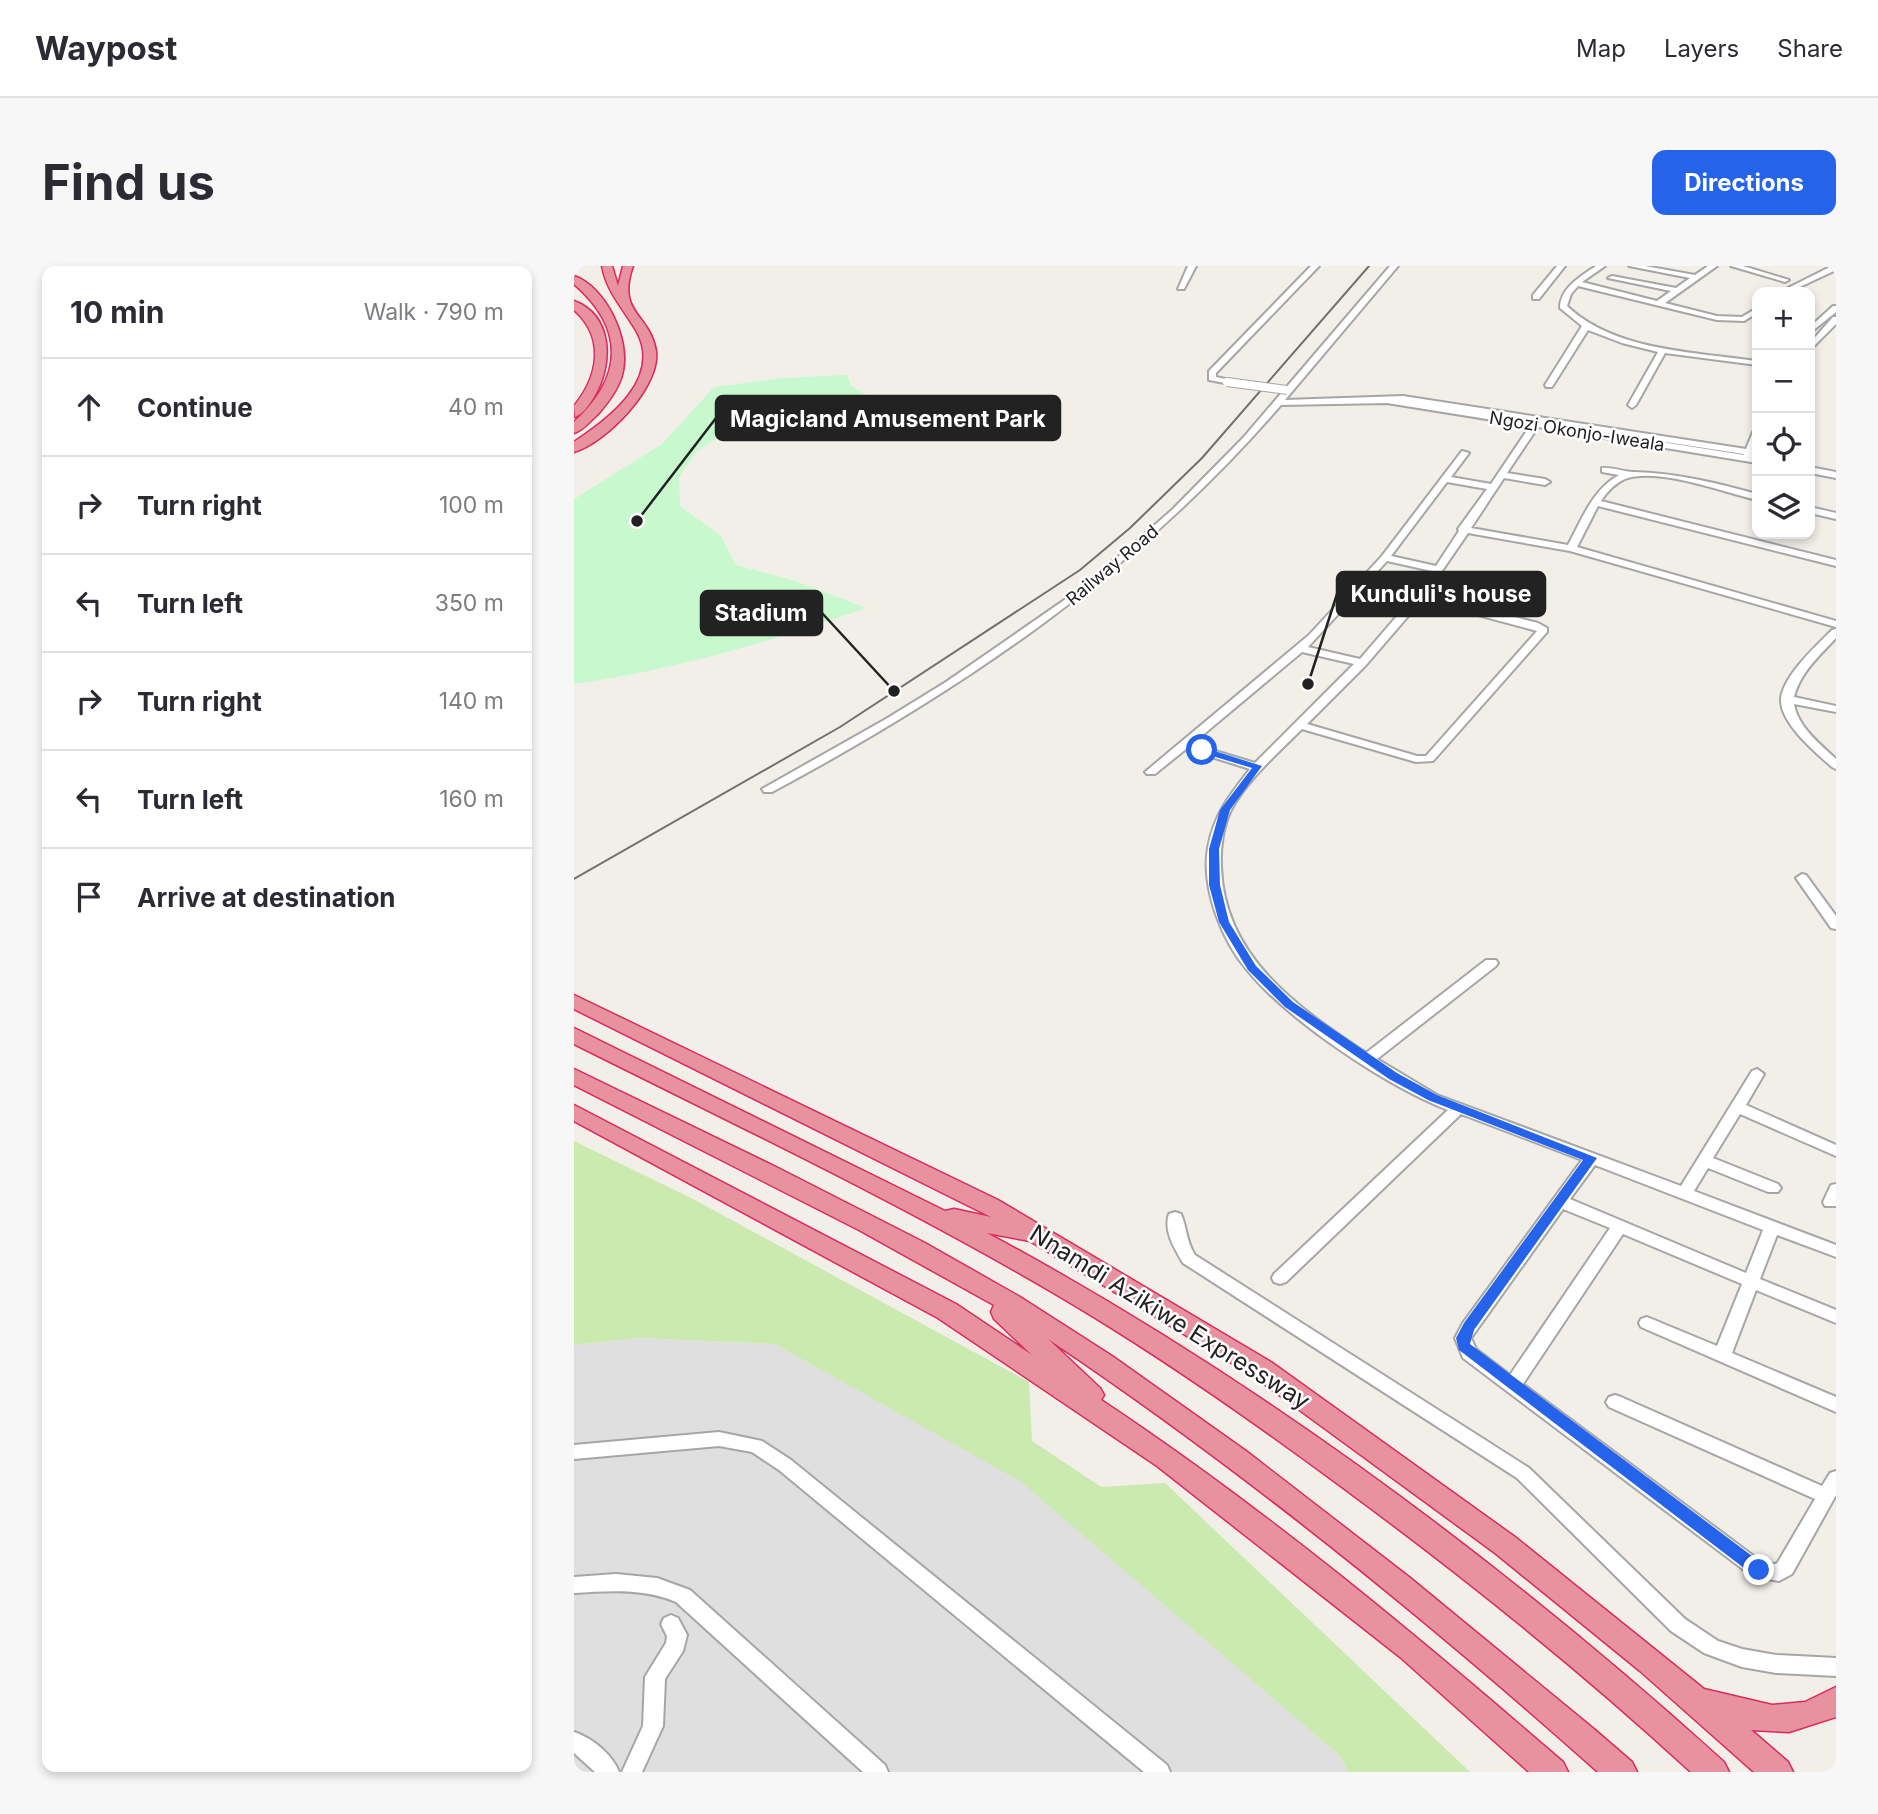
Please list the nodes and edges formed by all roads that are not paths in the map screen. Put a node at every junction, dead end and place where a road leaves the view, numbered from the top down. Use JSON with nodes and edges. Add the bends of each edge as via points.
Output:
{"nodes":[{"id":1,"x":607,"y":266,"type":"edge"},
{"id":2,"x":628,"y":266,"type":"edge"},
{"id":3,"x":1192,"y":266,"type":"edge"},
{"id":4,"x":1315,"y":266,"type":"edge"},
{"id":5,"x":1394,"y":266,"type":"edge"},
{"id":6,"x":1561,"y":266,"type":"edge"},
{"id":7,"x":1601,"y":266,"type":"edge"},
{"id":8,"x":1633,"y":266,"type":"edge"},
{"id":9,"x":1713,"y":266,"type":"edge"},
{"id":10,"x":1735,"y":266,"type":"edge"},
{"id":11,"x":1836,"y":267,"type":"edge"},
{"id":12,"x":1694,"y":277,"type":"junction"},
{"id":13,"x":1612,"y":278,"type":"dead end"},
{"id":14,"x":574,"y":279,"type":"edge"},
{"id":15,"x":1785,"y":279,"type":"dead end"},
{"id":16,"x":1577,"y":283,"type":"junction"},
{"id":17,"x":1181,"y":286,"type":"dead end"},
{"id":18,"x":1794,"y":287,"type":"edge"},
{"id":19,"x":1677,"y":290,"type":"junction"},
{"id":20,"x":574,"y":296,"type":"edge"},
{"id":21,"x":1536,"y":297,"type":"dead end"},
{"id":22,"x":1659,"y":303,"type":"junction"},
{"id":23,"x":574,"y":304,"type":"edge"},
{"id":24,"x":623,"y":306,"type":"junction"},
{"id":25,"x":1836,"y":308,"type":"edge"},
{"id":26,"x":1752,"y":313,"type":"edge"},
{"id":27,"x":1833,"y":317,"type":"edge"},
{"id":28,"x":609,"y":321,"type":"junction"},
{"id":29,"x":1586,"y":327,"type":"junction"},
{"id":30,"x":1815,"y":328,"type":"edge"},
{"id":31,"x":616,"y":340,"type":"junction"},
{"id":32,"x":1815,"y":341,"type":"edge"},
{"id":33,"x":1664,"y":349,"type":"junction"},
{"id":34,"x":604,"y":359,"type":"junction"},
{"id":35,"x":1752,"y":362,"type":"edge"},
{"id":36,"x":1549,"y":385,"type":"dead end"},
{"id":37,"x":1287,"y":390,"type":"junction"},
{"id":38,"x":606,"y":397,"type":"junction"},
{"id":39,"x":1276,"y":403,"type":"junction"},
{"id":40,"x":1632,"y":405,"type":"dead end"},
{"id":41,"x":574,"y":416,"type":"edge"},
{"id":42,"x":1537,"y":423,"type":"junction"},
{"id":43,"x":574,"y":429,"type":"edge"},
{"id":44,"x":574,"y":448,"type":"edge"},
{"id":45,"x":1465,"y":453,"type":"dead end"},
{"id":46,"x":1752,"y":455,"type":"edge"},
{"id":47,"x":1815,"y":464,"type":"edge"},
{"id":48,"x":1836,"y":468,"type":"edge"},
{"id":49,"x":1605,"y":470,"type":"dead end"},
{"id":50,"x":1815,"y":471,"type":"edge"},
{"id":51,"x":1500,"y":475,"type":"junction"},
{"id":52,"x":1636,"y":475,"type":"junction"},
{"id":53,"x":1836,"y":475,"type":"edge"},
{"id":54,"x":1445,"y":480,"type":"junction"},
{"id":55,"x":1545,"y":482,"type":"dead end"},
{"id":56,"x":1491,"y":488,"type":"junction"},
{"id":57,"x":1752,"y":496,"type":"edge"},
{"id":58,"x":1597,"y":503,"type":"junction"},
{"id":59,"x":1815,"y":511,"type":"edge"},
{"id":60,"x":1836,"y":516,"type":"edge"},
{"id":61,"x":1463,"y":529,"type":"junction"},
{"id":62,"x":1572,"y":548,"type":"junction"},
{"id":63,"x":1385,"y":558,"type":"junction"},
{"id":64,"x":1836,"y":563,"type":"edge"},
{"id":65,"x":1437,"y":569,"type":"junction"},
{"id":66,"x":1420,"y":596,"type":"junction"},
{"id":67,"x":1836,"y":624,"type":"edge"},
{"id":68,"x":1836,"y":632,"type":"edge"},
{"id":69,"x":1299,"y":648,"type":"junction"},
{"id":70,"x":1362,"y":663,"type":"junction"},
{"id":71,"x":1787,"y":699,"type":"junction"},
{"id":72,"x":1836,"y":709,"type":"edge"},
{"id":73,"x":1300,"y":725,"type":"junction"},
{"id":74,"x":1185,"y":745,"type":"junction"},
{"id":75,"x":1836,"y":765,"type":"edge"},
{"id":76,"x":1258,"y":766,"type":"junction"},
{"id":77,"x":1151,"y":772,"type":"dead end"},
{"id":78,"x":768,"y":789,"type":"dead end"},
{"id":79,"x":1802,"y":878,"type":"dead end"},
{"id":80,"x":1836,"y":925,"type":"edge"},
{"id":81,"x":1491,"y":963,"type":"dead end"},
{"id":82,"x":574,"y":1001,"type":"edge"},
{"id":83,"x":574,"y":1035,"type":"edge"},
{"id":84,"x":1367,"y":1060,"type":"junction"},
{"id":85,"x":1757,"y":1074,"type":"dead end"},
{"id":86,"x":574,"y":1076,"type":"edge"},
{"id":87,"x":1737,"y":1107,"type":"junction"},
{"id":88,"x":1459,"y":1108,"type":"junction"},
{"id":89,"x":574,"y":1112,"type":"edge"},
{"id":90,"x":1836,"y":1152,"type":"edge"},
{"id":91,"x":1591,"y":1158,"type":"junction"},
{"id":92,"x":1705,"y":1161,"type":"junction"},
{"id":93,"x":1773,"y":1188,"type":"dead end"},
{"id":94,"x":1684,"y":1194,"type":"junction"},
{"id":95,"x":1562,"y":1202,"type":"junction"},
{"id":96,"x":925,"y":1210,"type":"junction"},
{"id":97,"x":1175,"y":1218,"type":"dead end"},
{"id":98,"x":1619,"y":1226,"type":"junction"},
{"id":99,"x":1772,"y":1228,"type":"junction"},
{"id":100,"x":1050,"y":1241,"type":"junction"},
{"id":101,"x":1836,"y":1251,"type":"edge"},
{"id":102,"x":965,"y":1277,"type":"junction"},
{"id":103,"x":1280,"y":1278,"type":"dead end"},
{"id":104,"x":1751,"y":1281,"type":"junction"},
{"id":105,"x":1836,"y":1317,"type":"edge"},
{"id":106,"x":1647,"y":1323,"type":"dead end"},
{"id":107,"x":1722,"y":1356,"type":"junction"},
{"id":108,"x":1512,"y":1386,"type":"junction"},
{"id":109,"x":1615,"y":1402,"type":"dead end"},
{"id":110,"x":1836,"y":1405,"type":"edge"},
{"id":111,"x":1137,"y":1437,"type":"junction"},
{"id":112,"x":574,"y":1452,"type":"edge"},
{"id":113,"x":1836,"y":1478,"type":"edge"},
{"id":114,"x":1826,"y":1496,"type":"junction"},
{"id":115,"x":574,"y":1585,"type":"edge"},
{"id":116,"x":671,"y":1624,"type":"dead end"},
{"id":117,"x":1836,"y":1667,"type":"edge"},
{"id":118,"x":1690,"y":1696,"type":"junction"},
{"id":119,"x":1836,"y":1701,"type":"edge"},
{"id":120,"x":574,"y":1741,"type":"edge"},
{"id":121,"x":609,"y":1772,"type":"edge"},
{"id":122,"x":632,"y":1772,"type":"edge"},
{"id":123,"x":878,"y":1772,"type":"edge"},
{"id":124,"x":1160,"y":1772,"type":"edge"},
{"id":125,"x":1552,"y":1772,"type":"edge"},
{"id":126,"x":1621,"y":1772,"type":"edge"},
{"id":127,"x":1713,"y":1772,"type":"edge"},
{"id":128,"x":1777,"y":1772,"type":"edge"}],
"edges":[{"from":1,"to":24,"type":"highway"},
{"from":2,"to":24,"type":"highway"},
{"from":3,"to":17,"type":"street"},
{"from":4,"to":37,"type":"street","bridge":true,"via":[[1212,373],[1212,379]]},
{"from":5,"to":37,"type":"street","name":"Railway Road"},
{"from":6,"to":21,"type":"street"},
{"from":7,"to":16,"type":"street"},
{"from":8,"to":12,"type":"street"},
{"from":9,"to":12,"type":"street"},
{"from":10,"to":15,"type":"street"},
{"from":11,"to":18,"type":"street"},
{"from":12,"to":19,"type":"street"},
{"from":13,"to":19,"type":"street"},
{"from":14,"to":28,"type":"highway","via":[[596,299]]},
{"from":16,"to":22,"type":"street"},
{"from":16,"to":29,"type":"street","via":[[1564,297],[1563,306]]},
{"from":19,"to":22,"type":"street"},
{"from":20,"to":28,"type":"highway"},
{"from":22,"to":26,"type":"street","via":[[1732,320]]},
{"from":23,"to":34,"type":"highway","via":[[597,329]]},
{"from":24,"to":44,"type":"highway","via":[[648,343],[648,371],[628,404]]},
{"from":25,"to":27,"type":"street"},
{"from":27,"to":30,"type":"street"},
{"from":27,"to":32,"type":"street"},
{"from":28,"to":31,"type":"highway"},
{"from":29,"to":33,"type":"street"},
{"from":29,"to":36,"type":"street"},
{"from":31,"to":34,"type":"highway"},
{"from":31,"to":38,"type":"highway","via":[[620,364]]},
{"from":33,"to":35,"type":"street"},
{"from":33,"to":40,"type":"street"},
{"from":34,"to":41,"type":"highway","via":[[592,391]]},
{"from":37,"to":39,"type":"street","name":"Railway Road"},
{"from":38,"to":41,"type":"highway"},
{"from":38,"to":43,"type":"highway"},
{"from":39,"to":42,"type":"street","name":"Ngozi Okonjo-Iweala","via":[[1397,401]]},
{"from":39,"to":78,"type":"street","name":"Railway Road","via":[[1164,522],[1049,617],[846,750]]},
{"from":42,"to":46,"type":"street","name":"Ngozi Okonjo-Iweala"},
{"from":42,"to":51,"type":"street"},
{"from":45,"to":54,"type":"street"},
{"from":47,"to":48,"type":"street"},
{"from":49,"to":52,"type":"street"},
{"from":50,"to":53,"type":"street"},
{"from":51,"to":55,"type":"street"},
{"from":51,"to":56,"type":"street"},
{"from":52,"to":57,"type":"street","via":[[1666,476]]},
{"from":52,"to":58,"type":"street","via":[[1611,482]]},
{"from":54,"to":56,"type":"street"},
{"from":54,"to":63,"type":"street"},
{"from":56,"to":61,"type":"street"},
{"from":58,"to":62,"type":"street"},
{"from":58,"to":64,"type":"street"},
{"from":59,"to":60,"type":"street"},
{"from":61,"to":62,"type":"street"},
{"from":61,"to":65,"type":"street"},
{"from":62,"to":67,"type":"street"},
{"from":63,"to":65,"type":"street"},
{"from":63,"to":69,"type":"street"},
{"from":65,"to":66,"type":"street"},
{"from":66,"to":70,"type":"street"},
{"from":66,"to":73,"type":"street","via":[[1543,630],[1429,760]]},
{"from":68,"to":71,"type":"street","via":[[1794,677]]},
{"from":69,"to":70,"type":"street"},
{"from":69,"to":74,"type":"street"},
{"from":70,"to":73,"type":"street"},
{"from":71,"to":72,"type":"street"},
{"from":71,"to":75,"type":"street","via":[[1794,724]]},
{"from":73,"to":76,"type":"street"},
{"from":74,"to":76,"type":"street"},
{"from":74,"to":77,"type":"street"},
{"from":76,"to":84,"type":"street","via":[[1225,810],[1214,849],[1215,885],[1224,922],[1252,968],[1289,1004]]},
{"from":79,"to":80,"type":"street"},
{"from":81,"to":84,"type":"street"},
{"from":82,"to":100,"type":"highway","name":"Nnamdi Azikiwe Expressway","via":[[889,1154]]},
{"from":83,"to":96,"type":"highway","name":"Nnamdi Azikiwe Expressway"},
{"from":84,"to":88,"type":"street","via":[[1432,1098]]},
{"from":85,"to":87,"type":"street"},
{"from":86,"to":102,"type":"highway"},
{"from":87,"to":90,"type":"street"},
{"from":87,"to":92,"type":"street"},
{"from":88,"to":91,"type":"street"},
{"from":88,"to":103,"type":"street"},
{"from":89,"to":111,"type":"highway","via":[[947,1311]]},
{"from":91,"to":94,"type":"street"},
{"from":91,"to":95,"type":"street"},
{"from":92,"to":93,"type":"street"},
{"from":92,"to":94,"type":"street"},
{"from":94,"to":99,"type":"street"},
{"from":95,"to":98,"type":"street"},
{"from":95,"to":108,"type":"street","via":[[1463,1338],[1469,1353]]},
{"from":96,"to":100,"type":"highway"},
{"from":96,"to":127,"type":"highway","name":"Nnamdi Azikiwe Expressway","via":[[1068,1289],[1208,1375],[1463,1560]]},
{"from":97,"to":117,"type":"street","via":[[1179,1243],[1189,1259],[1524,1473],[1678,1625],[1711,1647],[1742,1658]]},
{"from":98,"to":104,"type":"street"},
{"from":98,"to":108,"type":"street"},
{"from":99,"to":101,"type":"street"},
{"from":99,"to":104,"type":"street"},
{"from":100,"to":118,"type":"highway","name":"Nnamdi Azikiwe Expressway","via":[[1262,1369],[1505,1545]]},
{"from":102,"to":111,"type":"highway"},
{"from":102,"to":126,"type":"highway","via":[[1218,1443],[1530,1691]]},
{"from":104,"to":105,"type":"street"},
{"from":104,"to":107,"type":"street"},
{"from":106,"to":107,"type":"street"},
{"from":107,"to":110,"type":"street"},
{"from":108,"to":114,"type":"street","via":[[1759,1570],[1779,1573],[1785,1568]]},
{"from":109,"to":114,"type":"street"},
{"from":111,"to":125,"type":"highway","via":[[1410,1648]]},
{"from":112,"to":124,"type":"street","via":[[719,1439],[755,1446],[785,1465]]},
{"from":113,"to":114,"type":"street"},
{"from":115,"to":123,"type":"street","via":[[645,1583],[683,1596]]},
{"from":116,"to":122,"type":"street","via":[[676,1645],[655,1677],[653,1726]]},
{"from":118,"to":119,"type":"highway","via":[[1763,1719],[1803,1718]]},
{"from":118,"to":128,"type":"highway","name":"Nnamdi Azikiwe Expressway"},
{"from":120,"to":121,"type":"street"}]}
